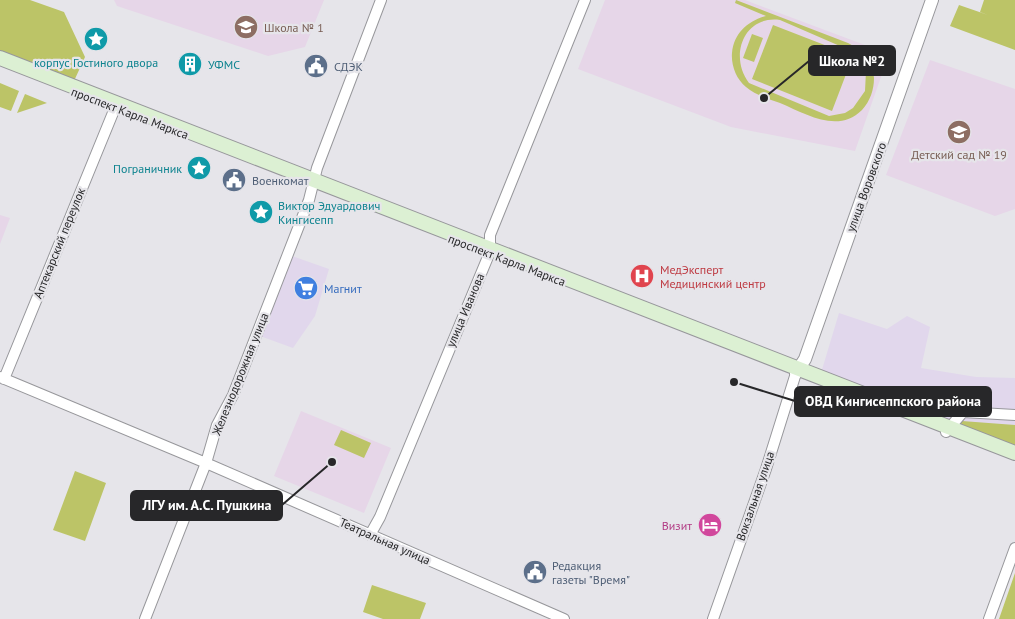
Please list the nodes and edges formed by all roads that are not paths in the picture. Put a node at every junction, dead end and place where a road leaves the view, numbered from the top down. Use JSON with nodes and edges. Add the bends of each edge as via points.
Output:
{"nodes":[{"id":1,"x":381,"y":0,"type":"edge"},
{"id":2,"x":585,"y":0,"type":"edge"},
{"id":3,"x":932,"y":0,"type":"edge"},
{"id":4,"x":0,"y":58,"type":"edge"},
{"id":5,"x":0,"y":63,"type":"edge"},
{"id":6,"x":116,"y":105,"type":"junction"},
{"id":7,"x":313,"y":182,"type":"junction"},
{"id":8,"x":490,"y":250,"type":"junction"},
{"id":9,"x":797,"y":371,"type":"junction"},
{"id":10,"x":2,"y":378,"type":"edge"},
{"id":11,"x":1015,"y":415,"type":"edge"},
{"id":12,"x":947,"y":430,"type":"junction"},
{"id":13,"x":1015,"y":453,"type":"edge"},
{"id":14,"x":1015,"y":457,"type":"edge"},
{"id":15,"x":206,"y":463,"type":"junction"},
{"id":16,"x":370,"y":535,"type":"junction"},
{"id":17,"x":1015,"y":548,"type":"edge"},
{"id":18,"x":144,"y":619,"type":"edge"},
{"id":19,"x":564,"y":619,"type":"edge"},
{"id":20,"x":713,"y":619,"type":"edge"},
{"id":21,"x":988,"y":619,"type":"edge"}],
"edges":[{"from":1,"to":7,"type":"street","name":"Железнодорожная улица"},
{"from":2,"to":8,"type":"street","name":"улица Иванова","via":[[490,235]]},
{"from":3,"to":9,"type":"street","name":"улица Воровского"},
{"from":4,"to":6,"type":"main road"},
{"from":5,"to":6,"type":"main road","name":"проспект Карла Маркса"},
{"from":6,"to":7,"type":"main road","name":"проспект Карла Маркса"},
{"from":6,"to":10,"type":"street","name":"Аптекарский переулок"},
{"from":7,"to":8,"type":"main road","name":"проспект Карла Маркса"},
{"from":7,"to":15,"type":"street","name":"Железнодорожная улица","via":[[309,200],[233,395],[217,425]]},
{"from":8,"to":9,"type":"main road","name":"проспект Карла Маркса"},
{"from":8,"to":16,"type":"street","name":"улица Иванова"},
{"from":9,"to":12,"type":"main road","name":"проспект Карла Маркса"},
{"from":9,"to":20,"type":"street","name":"Вокзальная улица"},
{"from":10,"to":15,"type":"street","name":"Аптекарский переулок"},
{"from":11,"to":12,"type":"street","via":[[963,412]]},
{"from":12,"to":13,"type":"main road"},
{"from":12,"to":14,"type":"main road","name":"проспект Карла Маркса"},
{"from":15,"to":16,"type":"street","name":"Театральная улица"},
{"from":15,"to":18,"type":"street","name":"Железнодорожная улица"},
{"from":16,"to":19,"type":"street","name":"Театральная улица"},
{"from":17,"to":21,"type":"street"}]}
